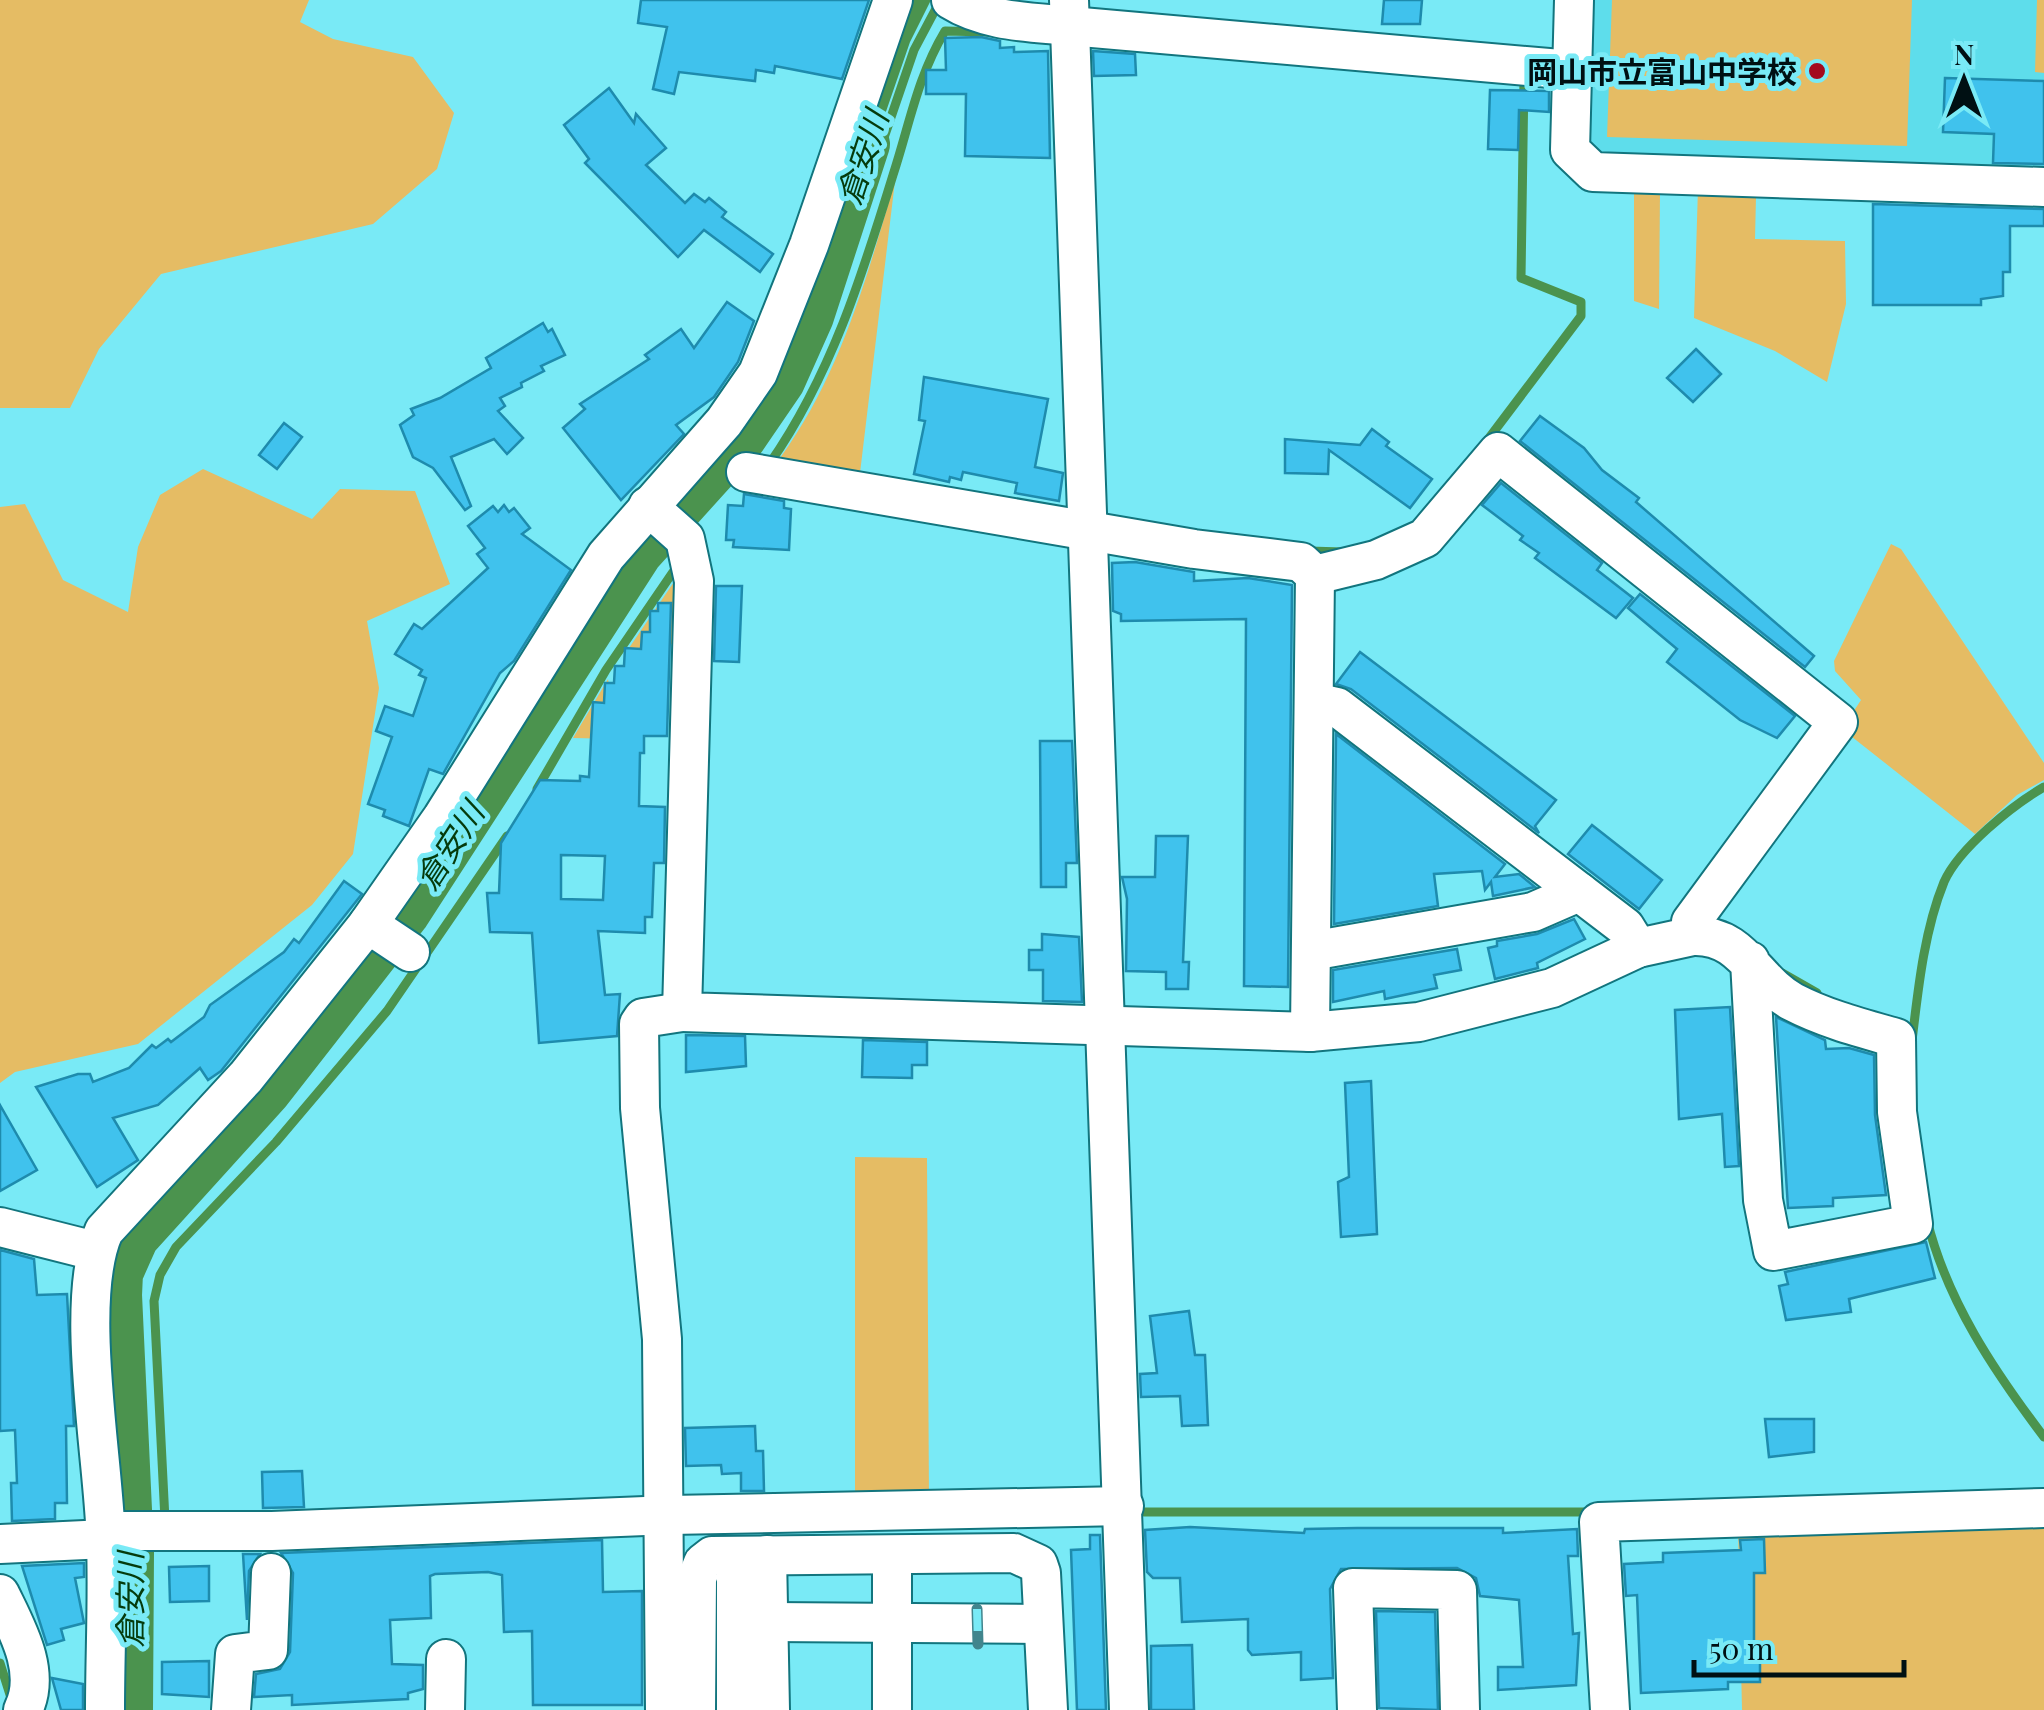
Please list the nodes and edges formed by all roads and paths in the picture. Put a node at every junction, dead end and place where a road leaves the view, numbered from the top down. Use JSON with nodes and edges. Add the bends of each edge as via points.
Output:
{"nodes":[{"id":1,"x":894,"y":0,"type":"edge"},
{"id":2,"x":951,"y":0,"type":"edge"},
{"id":3,"x":1574,"y":0,"type":"edge"},
{"id":4,"x":1070,"y":13,"type":"edge"},
{"id":5,"x":1572,"y":70,"type":"junction"},
{"id":6,"x":2044,"y":188,"type":"edge"},
{"id":7,"x":746,"y":472,"type":"dead end"},
{"id":8,"x":660,"y":518,"type":"junction"},
{"id":9,"x":1086,"y":531,"type":"junction"},
{"id":10,"x":1315,"y":575,"type":"junction"},
{"id":11,"x":1314,"y":702,"type":"junction"},
{"id":12,"x":1579,"y":892,"type":"junction"},
{"id":13,"x":1693,"y":936,"type":"junction"},
{"id":14,"x":1634,"y":941,"type":"junction"},
{"id":15,"x":1311,"y":952,"type":"junction"},
{"id":16,"x":1750,"y":961,"type":"junction"},
{"id":17,"x":682,"y":1012,"type":"junction"},
{"id":18,"x":1105,"y":1027,"type":"junction"},
{"id":19,"x":1310,"y":1032,"type":"junction"},
{"id":20,"x":0,"y":1227,"type":"edge"},
{"id":21,"x":95,"y":1252,"type":"junction"},
{"id":22,"x":1124,"y":1506,"type":"junction"},
{"id":23,"x":2044,"y":1508,"type":"edge"},
{"id":24,"x":662,"y":1522,"type":"junction"},
{"id":25,"x":118,"y":1534,"type":"junction"},
{"id":26,"x":0,"y":1544,"type":"edge"},
{"id":27,"x":752,"y":1555,"type":"junction"},
{"id":28,"x":892,"y":1556,"type":"junction"},
{"id":29,"x":272,"y":1572,"type":"dead end"},
{"id":30,"x":0,"y":1594,"type":"edge"},
{"id":31,"x":770,"y":1622,"type":"junction"},
{"id":32,"x":891,"y":1624,"type":"junction"},
{"id":33,"x":1044,"y":1624,"type":"junction"},
{"id":34,"x":0,"y":1635,"type":"edge"},
{"id":35,"x":446,"y":1659,"type":"dead end"},
{"id":36,"x":105,"y":1710,"type":"edge"},
{"id":37,"x":231,"y":1710,"type":"edge"},
{"id":38,"x":444,"y":1710,"type":"edge"},
{"id":39,"x":666,"y":1710,"type":"edge"},
{"id":40,"x":696,"y":1710,"type":"edge"},
{"id":41,"x":736,"y":1710,"type":"edge"},
{"id":42,"x":770,"y":1710,"type":"edge"},
{"id":43,"x":892,"y":1710,"type":"edge"},
{"id":44,"x":1048,"y":1710,"type":"edge"},
{"id":45,"x":1129,"y":1710,"type":"edge"},
{"id":46,"x":1357,"y":1710,"type":"edge"},
{"id":47,"x":1460,"y":1710,"type":"edge"},
{"id":48,"x":1610,"y":1710,"type":"edge"}],
"edges":[{"from":1,"to":8,"type":"street","via":[[758,373]]},
{"from":2,"to":4,"type":"street","via":[[992,17]]},
{"from":3,"to":5,"type":"street"},
{"from":4,"to":5,"type":"street"},
{"from":4,"to":9,"type":"street"},
{"from":5,"to":6,"type":"street","via":[[1570,150],[1593,172]]},
{"from":7,"to":9,"type":"street"},
{"from":8,"to":17,"type":"street","via":[[685,539],[694,581]]},
{"from":8,"to":21,"type":"street","via":[[606,556],[442,818],[389,938],[246,1077],[114,1218]]},
{"from":9,"to":10,"type":"street","via":[[1302,562]]},
{"from":9,"to":18,"type":"street"},
{"from":10,"to":11,"type":"street"},
{"from":10,"to":13,"type":"street","via":[[1376,560],[1425,538],[1498,452],[1838,722],[1690,922]]},
{"from":11,"to":12,"type":"street","via":[[1337,707]]},
{"from":11,"to":15,"type":"street"},
{"from":12,"to":14,"type":"street"},
{"from":12,"to":15,"type":"street","via":[[1533,912]]},
{"from":13,"to":14,"type":"street"},
{"from":13,"to":16,"type":"street","via":[[1725,940]]},
{"from":14,"to":19,"type":"street","via":[[1552,988],[1419,1022]]},
{"from":15,"to":19,"type":"street"},
{"from":16,"to":16,"type":"street","via":[[1789,1000],[1896,1038],[1898,1129],[1913,1224],[1773,1251],[1763,1200]]},
{"from":17,"to":18,"type":"street"},
{"from":17,"to":24,"type":"street","via":[[639,1024],[640,1108],[662,1338]]},
{"from":18,"to":19,"type":"street"},
{"from":18,"to":22,"type":"street"},
{"from":20,"to":21,"type":"street"},
{"from":21,"to":25,"type":"street","via":[[89,1295]]},
{"from":22,"to":24,"type":"street"},
{"from":22,"to":45,"type":"street"},
{"from":23,"to":48,"type":"street","via":[[1599,1522]]},
{"from":24,"to":25,"type":"street"},
{"from":24,"to":39,"type":"street"},
{"from":25,"to":26,"type":"street"},
{"from":25,"to":36,"type":"street"},
{"from":27,"to":28,"type":"street"},
{"from":27,"to":31,"type":"street"},
{"from":27,"to":40,"type":"street","via":[[712,1556],[697,1578]]},
{"from":27,"to":41,"type":"street"},
{"from":28,"to":32,"type":"street"},
{"from":28,"to":33,"type":"street","via":[[1024,1554],[1041,1573]]},
{"from":29,"to":37,"type":"street","via":[[268,1650],[235,1654]]},
{"from":30,"to":34,"type":"street","via":[[28,1662],[31,1695],[23,1710],[16,1669]]},
{"from":31,"to":32,"type":"street"},
{"from":31,"to":42,"type":"street"},
{"from":32,"to":33,"type":"street"},
{"from":32,"to":43,"type":"street"},
{"from":33,"to":44,"type":"street"},
{"from":35,"to":38,"type":"street"},
{"from":46,"to":47,"type":"street","via":[[1353,1588],[1456,1590]]}]}
